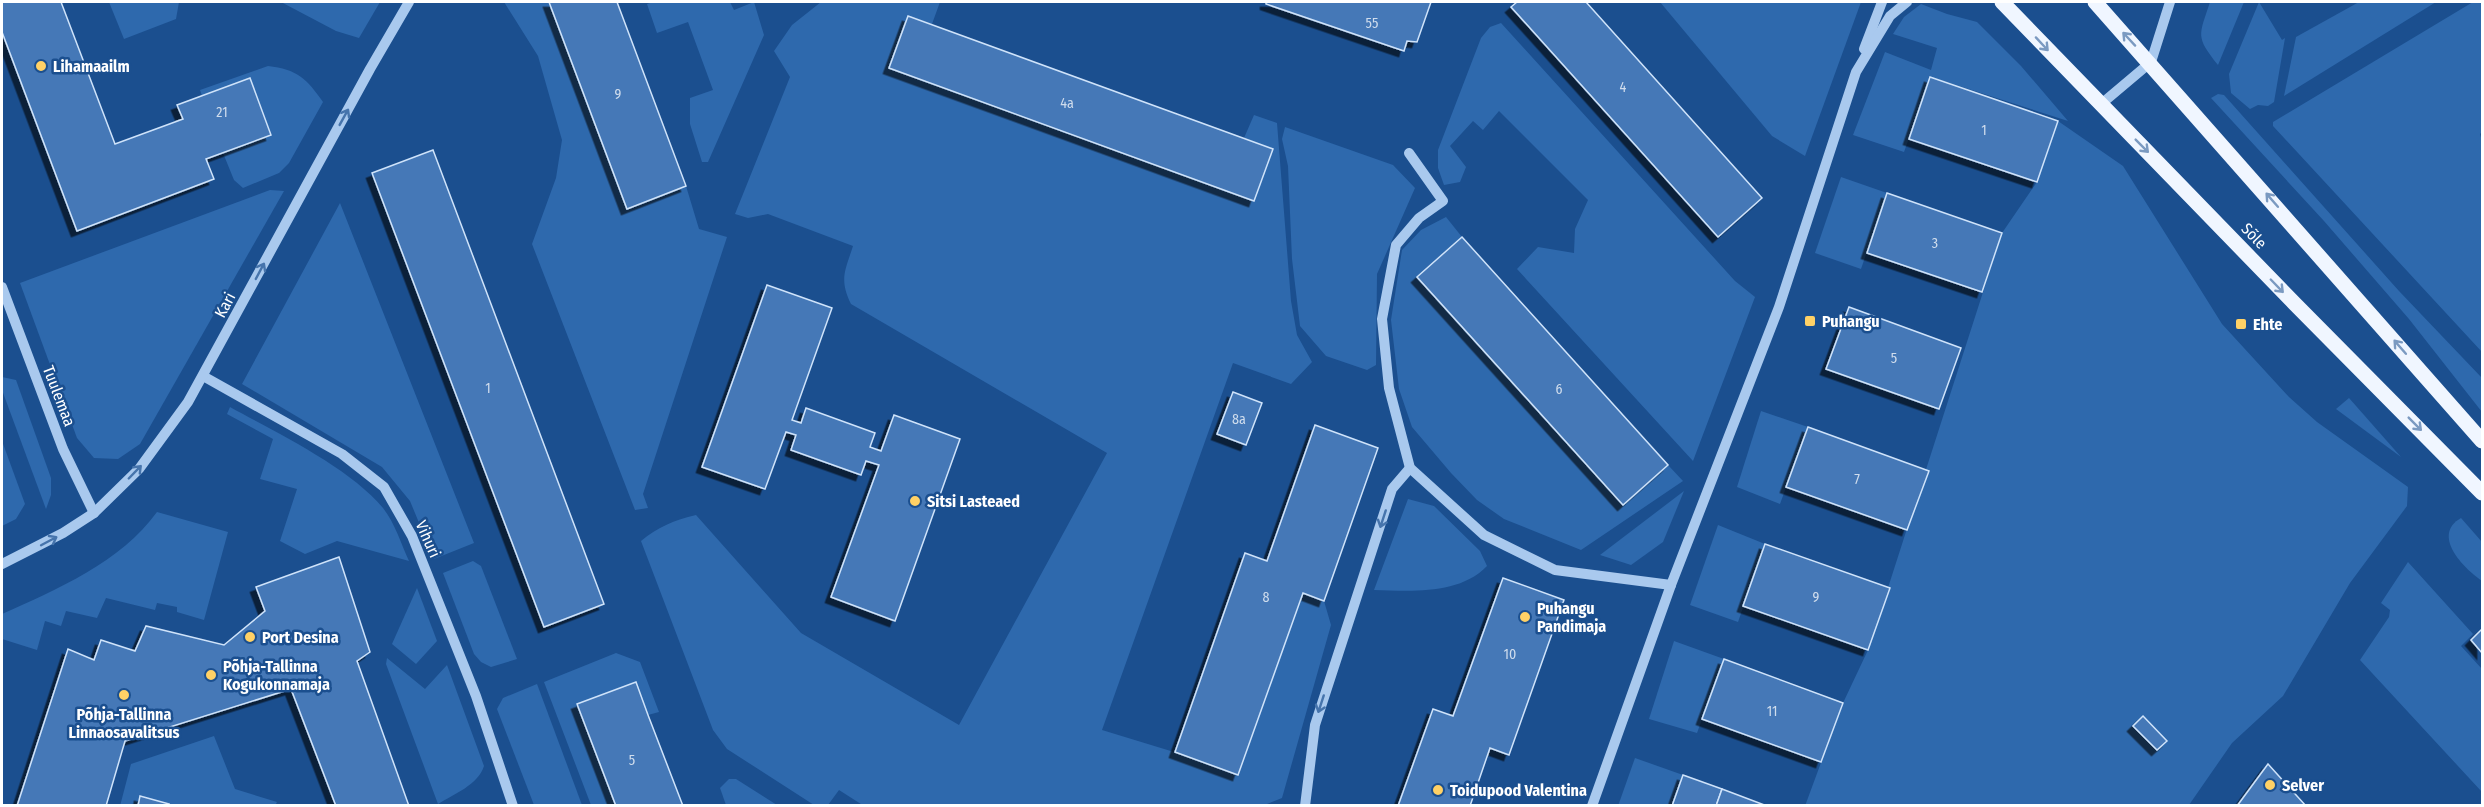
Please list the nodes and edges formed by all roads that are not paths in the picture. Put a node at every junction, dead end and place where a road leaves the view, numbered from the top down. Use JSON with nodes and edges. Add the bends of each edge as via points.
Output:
{"nodes":[{"id":1,"x":410,"y":2,"type":"edge"},
{"id":2,"x":1882,"y":2,"type":"edge"},
{"id":3,"x":1907,"y":2,"type":"edge"},
{"id":4,"x":2002,"y":2,"type":"edge"},
{"id":5,"x":2095,"y":2,"type":"edge"},
{"id":6,"x":2170,"y":2,"type":"edge"},
{"id":7,"x":2151,"y":62,"type":"junction"},
{"id":8,"x":1856,"y":72,"type":"junction"},
{"id":9,"x":2100,"y":105,"type":"junction"},
{"id":10,"x":1409,"y":153,"type":"dead end"},
{"id":11,"x":2,"y":287,"type":"edge"},
{"id":12,"x":203,"y":376,"type":"junction"},
{"id":13,"x":2482,"y":441,"type":"edge"},
{"id":14,"x":1410,"y":468,"type":"junction"},
{"id":15,"x":2482,"y":493,"type":"edge"},
{"id":16,"x":94,"y":513,"type":"junction"},
{"id":17,"x":2,"y":564,"type":"edge"},
{"id":18,"x":1671,"y":585,"type":"junction"},
{"id":19,"x":513,"y":806,"type":"edge"},
{"id":20,"x":1305,"y":806,"type":"edge"},
{"id":21,"x":1592,"y":806,"type":"edge"}],
"edges":[{"from":12,"to":1,"type":"street","name":"Kari","one_way":true},
{"from":2,"to":8,"type":"street"},
{"from":3,"to":8,"type":"street","via":[[1890,16]]},
{"from":4,"to":9,"type":"main road","name":"Sõle","one_way":true},
{"from":7,"to":5,"type":"main road","one_way":true},
{"from":6,"to":7,"type":"street"},
{"from":7,"to":9,"type":"street"},
{"from":13,"to":7,"type":"main road","one_way":true},
{"from":8,"to":18,"type":"street","via":[[1779,307]]},
{"from":9,"to":15,"type":"main road","name":"Sõle","one_way":true},
{"from":10,"to":14,"type":"street","via":[[1443,201],[1419,218],[1396,245],[1382,319],[1389,388]]},
{"from":11,"to":16,"type":"street","name":"Tuulemaa","via":[[63,449]]},
{"from":16,"to":12,"type":"street","name":"Kari","one_way":true,"via":[[139,469]]},
{"from":12,"to":19,"type":"street","name":"Vihuri","via":[[342,454],[384,487],[412,536],[476,696]]},
{"from":14,"to":18,"type":"street","via":[[1484,535],[1555,570]]},
{"from":14,"to":20,"type":"street","one_way":true,"via":[[1392,489],[1315,725]]},
{"from":17,"to":16,"type":"street","name":"Kari","one_way":true},
{"from":18,"to":21,"type":"street"}]}
